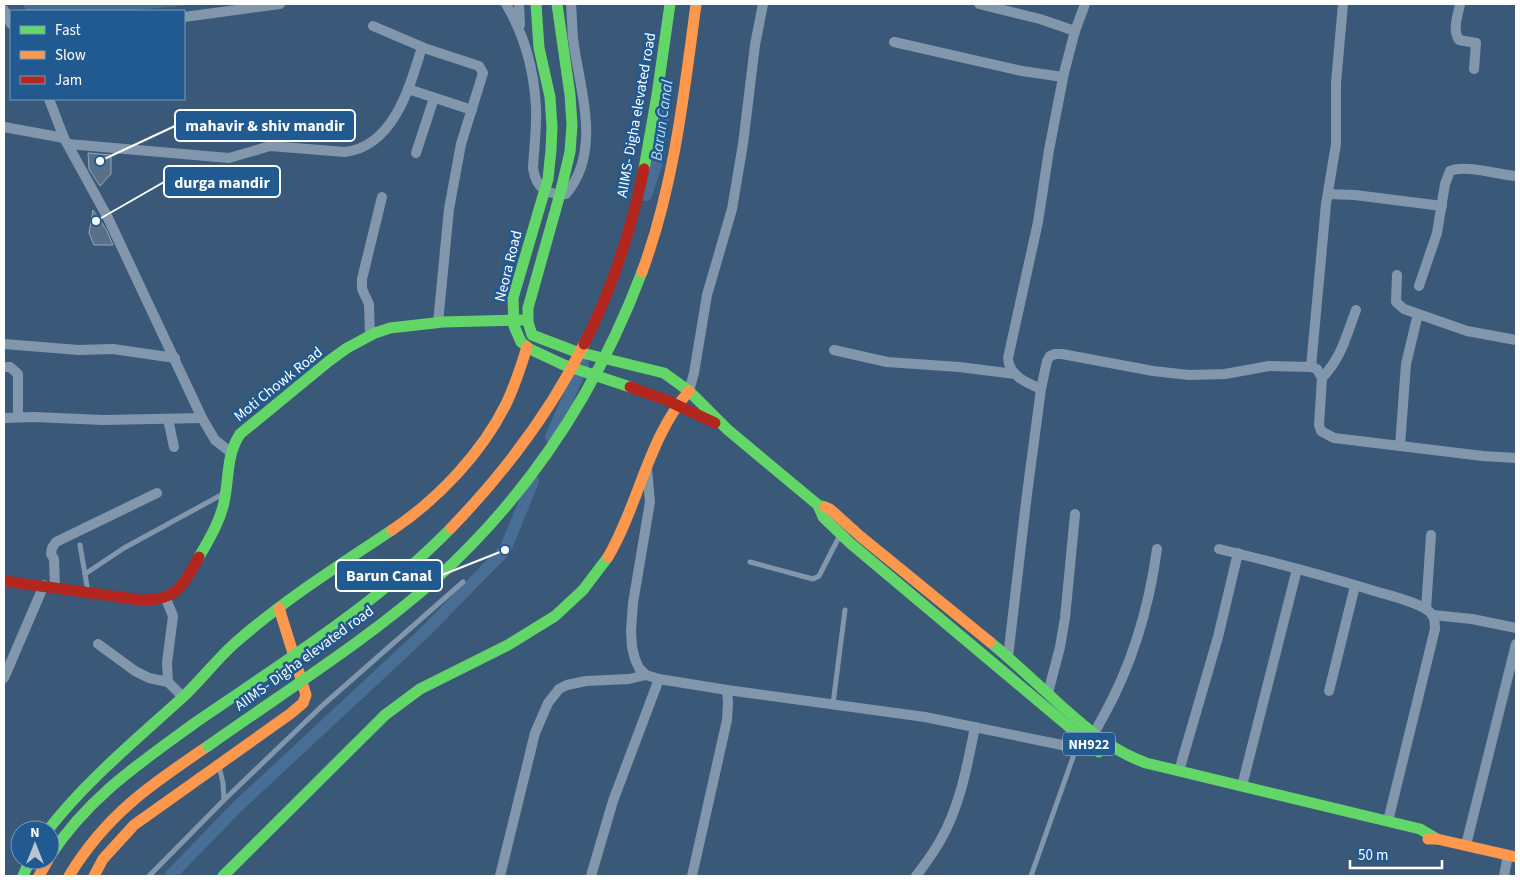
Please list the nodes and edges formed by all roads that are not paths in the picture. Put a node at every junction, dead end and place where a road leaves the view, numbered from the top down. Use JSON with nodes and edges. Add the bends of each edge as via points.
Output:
{"nodes":[{"id":1,"x":280,"y":4,"type":"edge"},
{"id":2,"x":506,"y":4,"type":"edge"},
{"id":3,"x":520,"y":4,"type":"edge"},
{"id":4,"x":536,"y":4,"type":"edge"},
{"id":5,"x":557,"y":4,"type":"edge"},
{"id":6,"x":571,"y":4,"type":"edge"},
{"id":7,"x":670,"y":4,"type":"edge"},
{"id":8,"x":696,"y":4,"type":"edge"},
{"id":9,"x":763,"y":4,"type":"edge"},
{"id":10,"x":979,"y":4,"type":"edge"},
{"id":11,"x":1085,"y":4,"type":"edge"},
{"id":12,"x":1343,"y":4,"type":"edge"},
{"id":13,"x":1460,"y":4,"type":"edge"},
{"id":14,"x":4,"y":10,"type":"edge"},
{"id":15,"x":185,"y":17,"type":"edge"},
{"id":16,"x":10,"y":22,"type":"edge"},
{"id":17,"x":373,"y":26,"type":"dead end"},
{"id":18,"x":1075,"y":31,"type":"junction"},
{"id":19,"x":520,"y":32,"type":"junction"},
{"id":20,"x":894,"y":42,"type":"dead end"},
{"id":21,"x":422,"y":47,"type":"junction"},
{"id":22,"x":1474,"y":69,"type":"dead end"},
{"id":23,"x":1063,"y":78,"type":"junction"},
{"id":24,"x":408,"y":89,"type":"junction"},
{"id":25,"x":434,"y":98,"type":"junction"},
{"id":26,"x":50,"y":100,"type":"edge"},
{"id":27,"x":472,"y":110,"type":"junction"},
{"id":28,"x":4,"y":127,"type":"edge"},
{"id":29,"x":66,"y":141,"type":"junction"},
{"id":30,"x":416,"y":153,"type":"dead end"},
{"id":31,"x":1516,"y":176,"type":"edge"},
{"id":32,"x":544,"y":190,"type":"junction"},
{"id":33,"x":560,"y":194,"type":"junction"},
{"id":34,"x":1328,"y":194,"type":"junction"},
{"id":35,"x":382,"y":197,"type":"dead end"},
{"id":36,"x":1442,"y":206,"type":"junction"},
{"id":37,"x":1397,"y":275,"type":"dead end"},
{"id":38,"x":1419,"y":286,"type":"dead end"},
{"id":39,"x":1356,"y":310,"type":"dead end"},
{"id":40,"x":1418,"y":314,"type":"junction"},
{"id":41,"x":526,"y":320,"type":"junction"},
{"id":42,"x":513,"y":321,"type":"junction"},
{"id":43,"x":438,"y":323,"type":"junction"},
{"id":44,"x":370,"y":335,"type":"junction"},
{"id":45,"x":1516,"y":340,"type":"edge"},
{"id":46,"x":4,"y":344,"type":"edge"},
{"id":47,"x":527,"y":347,"type":"junction"},
{"id":48,"x":834,"y":350,"type":"dead end"},
{"id":49,"x":175,"y":358,"type":"junction"},
{"id":50,"x":4,"y":367,"type":"edge"},
{"id":51,"x":1311,"y":367,"type":"junction"},
{"id":52,"x":1015,"y":374,"type":"junction"},
{"id":53,"x":1322,"y":378,"type":"junction"},
{"id":54,"x":1041,"y":389,"type":"junction"},
{"id":55,"x":689,"y":391,"type":"junction"},
{"id":56,"x":677,"y":404,"type":"junction"},
{"id":57,"x":18,"y":417,"type":"junction"},
{"id":58,"x":4,"y":418,"type":"edge"},
{"id":59,"x":202,"y":418,"type":"junction"},
{"id":60,"x":168,"y":419,"type":"junction"},
{"id":61,"x":728,"y":430,"type":"junction"},
{"id":62,"x":1400,"y":446,"type":"junction"},
{"id":63,"x":174,"y":447,"type":"dead end"},
{"id":64,"x":229,"y":451,"type":"junction"},
{"id":65,"x":1516,"y":458,"type":"edge"},
{"id":66,"x":646,"y":466,"type":"junction"},
{"id":67,"x":226,"y":492,"type":"junction"},
{"id":68,"x":157,"y":493,"type":"dead end"},
{"id":69,"x":818,"y":505,"type":"junction"},
{"id":70,"x":1075,"y":514,"type":"dead end"},
{"id":71,"x":841,"y":534,"type":"junction"},
{"id":72,"x":1431,"y":535,"type":"dead end"},
{"id":73,"x":80,"y":545,"type":"dead end"},
{"id":74,"x":1157,"y":549,"type":"dead end"},
{"id":75,"x":1219,"y":549,"type":"dead end"},
{"id":76,"x":1238,"y":553,"type":"junction"},
{"id":77,"x":750,"y":562,"type":"dead end"},
{"id":78,"x":1297,"y":569,"type":"junction"},
{"id":79,"x":85,"y":574,"type":"junction"},
{"id":80,"x":4,"y":581,"type":"edge"},
{"id":81,"x":463,"y":582,"type":"dead end"},
{"id":82,"x":1356,"y":586,"type":"junction"},
{"id":83,"x":50,"y":587,"type":"junction"},
{"id":84,"x":88,"y":592,"type":"junction"},
{"id":85,"x":166,"y":599,"type":"junction"},
{"id":86,"x":279,"y":608,"type":"junction"},
{"id":87,"x":845,"y":610,"type":"dead end"},
{"id":88,"x":1429,"y":612,"type":"junction"},
{"id":89,"x":1516,"y":628,"type":"edge"},
{"id":90,"x":98,"y":644,"type":"dead end"},
{"id":91,"x":1516,"y":644,"type":"edge"},
{"id":92,"x":1008,"y":657,"type":"junction"},
{"id":93,"x":646,"y":675,"type":"junction"},
{"id":94,"x":4,"y":678,"type":"edge"},
{"id":95,"x":659,"y":679,"type":"junction"},
{"id":96,"x":168,"y":682,"type":"junction"},
{"id":97,"x":727,"y":690,"type":"junction"},
{"id":98,"x":1329,"y":691,"type":"dead end"},
{"id":99,"x":1048,"y":692,"type":"junction"},
{"id":100,"x":183,"y":697,"type":"junction"},
{"id":101,"x":833,"y":704,"type":"junction"},
{"id":102,"x":974,"y":727,"type":"junction"},
{"id":103,"x":1085,"y":741,"type":"junction"},
{"id":104,"x":218,"y":764,"type":"junction"},
{"id":105,"x":1179,"y":771,"type":"junction"},
{"id":106,"x":1242,"y":786,"type":"junction"},
{"id":107,"x":224,"y":800,"type":"junction"},
{"id":108,"x":56,"y":820,"type":"edge"},
{"id":109,"x":1388,"y":821,"type":"junction"},
{"id":110,"x":1437,"y":839,"type":"junction"},
{"id":111,"x":60,"y":843,"type":"edge"},
{"id":112,"x":1466,"y":845,"type":"junction"},
{"id":113,"x":1512,"y":856,"type":"edge"},
{"id":114,"x":69,"y":876,"type":"edge"},
{"id":115,"x":94,"y":876,"type":"edge"},
{"id":116,"x":149,"y":876,"type":"edge"},
{"id":117,"x":223,"y":876,"type":"edge"},
{"id":118,"x":500,"y":876,"type":"edge"},
{"id":119,"x":592,"y":876,"type":"edge"},
{"id":120,"x":694,"y":876,"type":"edge"},
{"id":121,"x":916,"y":876,"type":"edge"},
{"id":122,"x":1031,"y":876,"type":"edge"},
{"id":123,"x":1504,"y":876,"type":"edge"}],
"edges":[{"from":1,"to":15,"type":"street"},
{"from":2,"to":19,"type":"street"},
{"from":3,"to":19,"type":"street"},
{"from":4,"to":32,"type":"main road","name":"Neora Road","via":[[539,48],[552,120],[548,179]]},
{"from":5,"to":33,"type":"main road","via":[[572,125],[570,152]]},
{"from":6,"to":33,"type":"street","via":[[586,144],[574,184],[566,194]]},
{"from":7,"to":111,"type":"main road","name":"AIIMS- Digha elevated road","bridge":true,"via":[[646,159],[624,247],[590,333],[559,389],[510,461],[446,533],[414,561],[342,619],[119,779],[82,813]]},
{"from":8,"to":114,"type":"main road","name":"AIIMS- Digha elevated road","bridge":true,"via":[[673,164],[648,254],[614,342],[557,442],[500,515],[433,582],[132,800],[97,833]]},
{"from":9,"to":55,"type":"street","via":[[732,209],[708,295]]},
{"from":10,"to":18,"type":"street"},
{"from":11,"to":18,"type":"street"},
{"from":12,"to":34,"type":"street","via":[[1336,83],[1336,144]]},
{"from":13,"to":22,"type":"street","via":[[1456,36],[1459,40],[1476,43]]},
{"from":14,"to":16,"type":"street"},
{"from":17,"to":21,"type":"street"},
{"from":18,"to":23,"type":"street"},
{"from":19,"to":32,"type":"street","via":[[536,105],[534,178]]},
{"from":20,"to":23,"type":"street"},
{"from":21,"to":24,"type":"street"},
{"from":21,"to":27,"type":"street","via":[[482,69]]},
{"from":23,"to":52,"type":"street","via":[[1038,222],[1008,358],[1008,366]]},
{"from":24,"to":25,"type":"street"},
{"from":24,"to":29,"type":"street","via":[[391,122],[372,142],[354,151],[270,146],[229,158]]},
{"from":25,"to":27,"type":"street"},
{"from":25,"to":30,"type":"street"},
{"from":26,"to":29,"type":"street"},
{"from":27,"to":43,"type":"street","via":[[449,209]]},
{"from":28,"to":29,"type":"street"},
{"from":29,"to":49,"type":"street","via":[[108,218]]},
{"from":31,"to":36,"type":"street","via":[[1453,169],[1447,176]]},
{"from":32,"to":33,"type":"street"},
{"from":32,"to":42,"type":"main road","name":"Neora Road","via":[[515,292]]},
{"from":33,"to":41,"type":"main road"},
{"from":34,"to":36,"type":"street"},
{"from":34,"to":51,"type":"street"},
{"from":35,"to":44,"type":"street","via":[[362,279],[362,289],[369,304]]},
{"from":36,"to":38,"type":"street"},
{"from":37,"to":40,"type":"street","via":[[1396,302]]},
{"from":39,"to":53,"type":"street","via":[[1340,354]]},
{"from":40,"to":45,"type":"street","via":[[1468,331]]},
{"from":40,"to":62,"type":"street","via":[[1406,364]]},
{"from":41,"to":42,"type":"main road","name":"Moti Chowk Road"},
{"from":41,"to":55,"type":"main road","bridge":true,"via":[[532,335],[574,351],[664,373]]},
{"from":42,"to":43,"type":"main road","name":"Moti Chowk Road"},
{"from":42,"to":47,"type":"main road","name":"Neora Road","via":[[521,343]]},
{"from":43,"to":44,"type":"main road","name":"Moti Chowk Road","via":[[390,328]]},
{"from":44,"to":64,"type":"main road","name":"Moti Chowk Road","via":[[315,372],[240,434]]},
{"from":46,"to":49,"type":"street","via":[[79,350],[113,349]]},
{"from":47,"to":56,"type":"main road","name":"Neora Road","bridge":true,"via":[[547,360]]},
{"from":47,"to":86,"type":"main road","via":[[505,406],[483,442],[446,488],[400,525]]},
{"from":48,"to":52,"type":"street","via":[[888,362]]},
{"from":49,"to":59,"type":"street"},
{"from":50,"to":57,"type":"street","via":[[10,367],[18,374]]},
{"from":51,"to":53,"type":"street"},
{"from":51,"to":54,"type":"street","via":[[1279,365],[1225,374],[1189,375],[1055,354],[1047,362]]},
{"from":52,"to":54,"type":"street"},
{"from":53,"to":62,"type":"street","via":[[1318,417],[1321,431],[1334,438]]},
{"from":54,"to":92,"type":"street"},
{"from":55,"to":56,"type":"main road"},
{"from":55,"to":61,"type":"main road"},
{"from":56,"to":61,"type":"main road","name":"Neora Road"},
{"from":56,"to":66,"type":"main road"},
{"from":57,"to":58,"type":"street"},
{"from":57,"to":60,"type":"street"},
{"from":59,"to":60,"type":"street"},
{"from":59,"to":64,"type":"street","via":[[215,440]]},
{"from":60,"to":63,"type":"street"},
{"from":61,"to":69,"type":"main road"},
{"from":62,"to":65,"type":"street"},
{"from":64,"to":67,"type":"main road"},
{"from":66,"to":93,"type":"street","via":[[650,502],[631,632],[635,660]]},
{"from":66,"to":117,"type":"main road","via":[[611,552],[598,573],[575,598],[536,630],[404,699]]},
{"from":67,"to":79,"type":"lane","via":[[124,548]]},
{"from":67,"to":85,"type":"main road","via":[[217,522],[192,569],[182,586]]},
{"from":68,"to":83,"type":"street","via":[[56,542],[52,548],[54,559]]},
{"from":69,"to":71,"type":"main road","number":"NH922","via":[[823,517]]},
{"from":69,"to":92,"type":"main road","via":[[830,509]]},
{"from":70,"to":99,"type":"street","via":[[1066,618]]},
{"from":71,"to":77,"type":"lane","via":[[818,576],[813,579]]},
{"from":71,"to":103,"type":"main road","number":"NH922"},
{"from":72,"to":88,"type":"street"},
{"from":73,"to":79,"type":"lane"},
{"from":74,"to":103,"type":"street","via":[[1140,632],[1117,688]]},
{"from":75,"to":76,"type":"street"},
{"from":76,"to":78,"type":"street"},
{"from":76,"to":105,"type":"street","via":[[1218,637]]},
{"from":78,"to":82,"type":"street"},
{"from":78,"to":106,"type":"street"},
{"from":79,"to":84,"type":"lane"},
{"from":80,"to":83,"type":"main road"},
{"from":81,"to":107,"type":"lane","via":[[323,705]]},
{"from":82,"to":88,"type":"street"},
{"from":82,"to":98,"type":"street"},
{"from":83,"to":84,"type":"main road"},
{"from":83,"to":94,"type":"street"},
{"from":84,"to":85,"type":"main road","via":[[141,600]]},
{"from":85,"to":96,"type":"street","via":[[173,616],[167,662]]},
{"from":86,"to":100,"type":"main road","via":[[234,644]]},
{"from":86,"to":104,"type":"main road","via":[[306,695],[303,703]]},
{"from":87,"to":101,"type":"lane"},
{"from":88,"to":89,"type":"street"},
{"from":88,"to":109,"type":"street","via":[[1435,621],[1435,629]]},
{"from":90,"to":96,"type":"street","via":[[135,671]]},
{"from":91,"to":112,"type":"street"},
{"from":92,"to":99,"type":"main road"},
{"from":93,"to":95,"type":"street"},
{"from":93,"to":118,"type":"street","via":[[567,684],[548,703],[534,733]]},
{"from":95,"to":97,"type":"street"},
{"from":95,"to":119,"type":"street","via":[[613,801]]},
{"from":96,"to":100,"type":"street"},
{"from":97,"to":101,"type":"street"},
{"from":97,"to":120,"type":"street","via":[[727,720]]},
{"from":99,"to":103,"type":"main road"},
{"from":100,"to":108,"type":"main road"},
{"from":101,"to":102,"type":"street"},
{"from":102,"to":103,"type":"street","via":[[1067,746]]},
{"from":102,"to":121,"type":"street","via":[[964,781],[950,822]]},
{"from":103,"to":105,"type":"main road","via":[[1106,744],[1146,763]]},
{"from":103,"to":110,"type":"main road","number":"NH922","via":[[1112,760],[1142,772],[1418,840]]},
{"from":103,"to":122,"type":"lane"},
{"from":104,"to":107,"type":"lane","via":[[224,783]]},
{"from":104,"to":115,"type":"main road","via":[[134,825],[103,859]]},
{"from":105,"to":106,"type":"main road"},
{"from":106,"to":109,"type":"main road"},
{"from":107,"to":116,"type":"lane"},
{"from":109,"to":110,"type":"main road","via":[[1420,829]]},
{"from":110,"to":112,"type":"main road","number":"NH922"},
{"from":112,"to":113,"type":"main road","number":"NH922"},
{"from":113,"to":123,"type":"street"}]}
